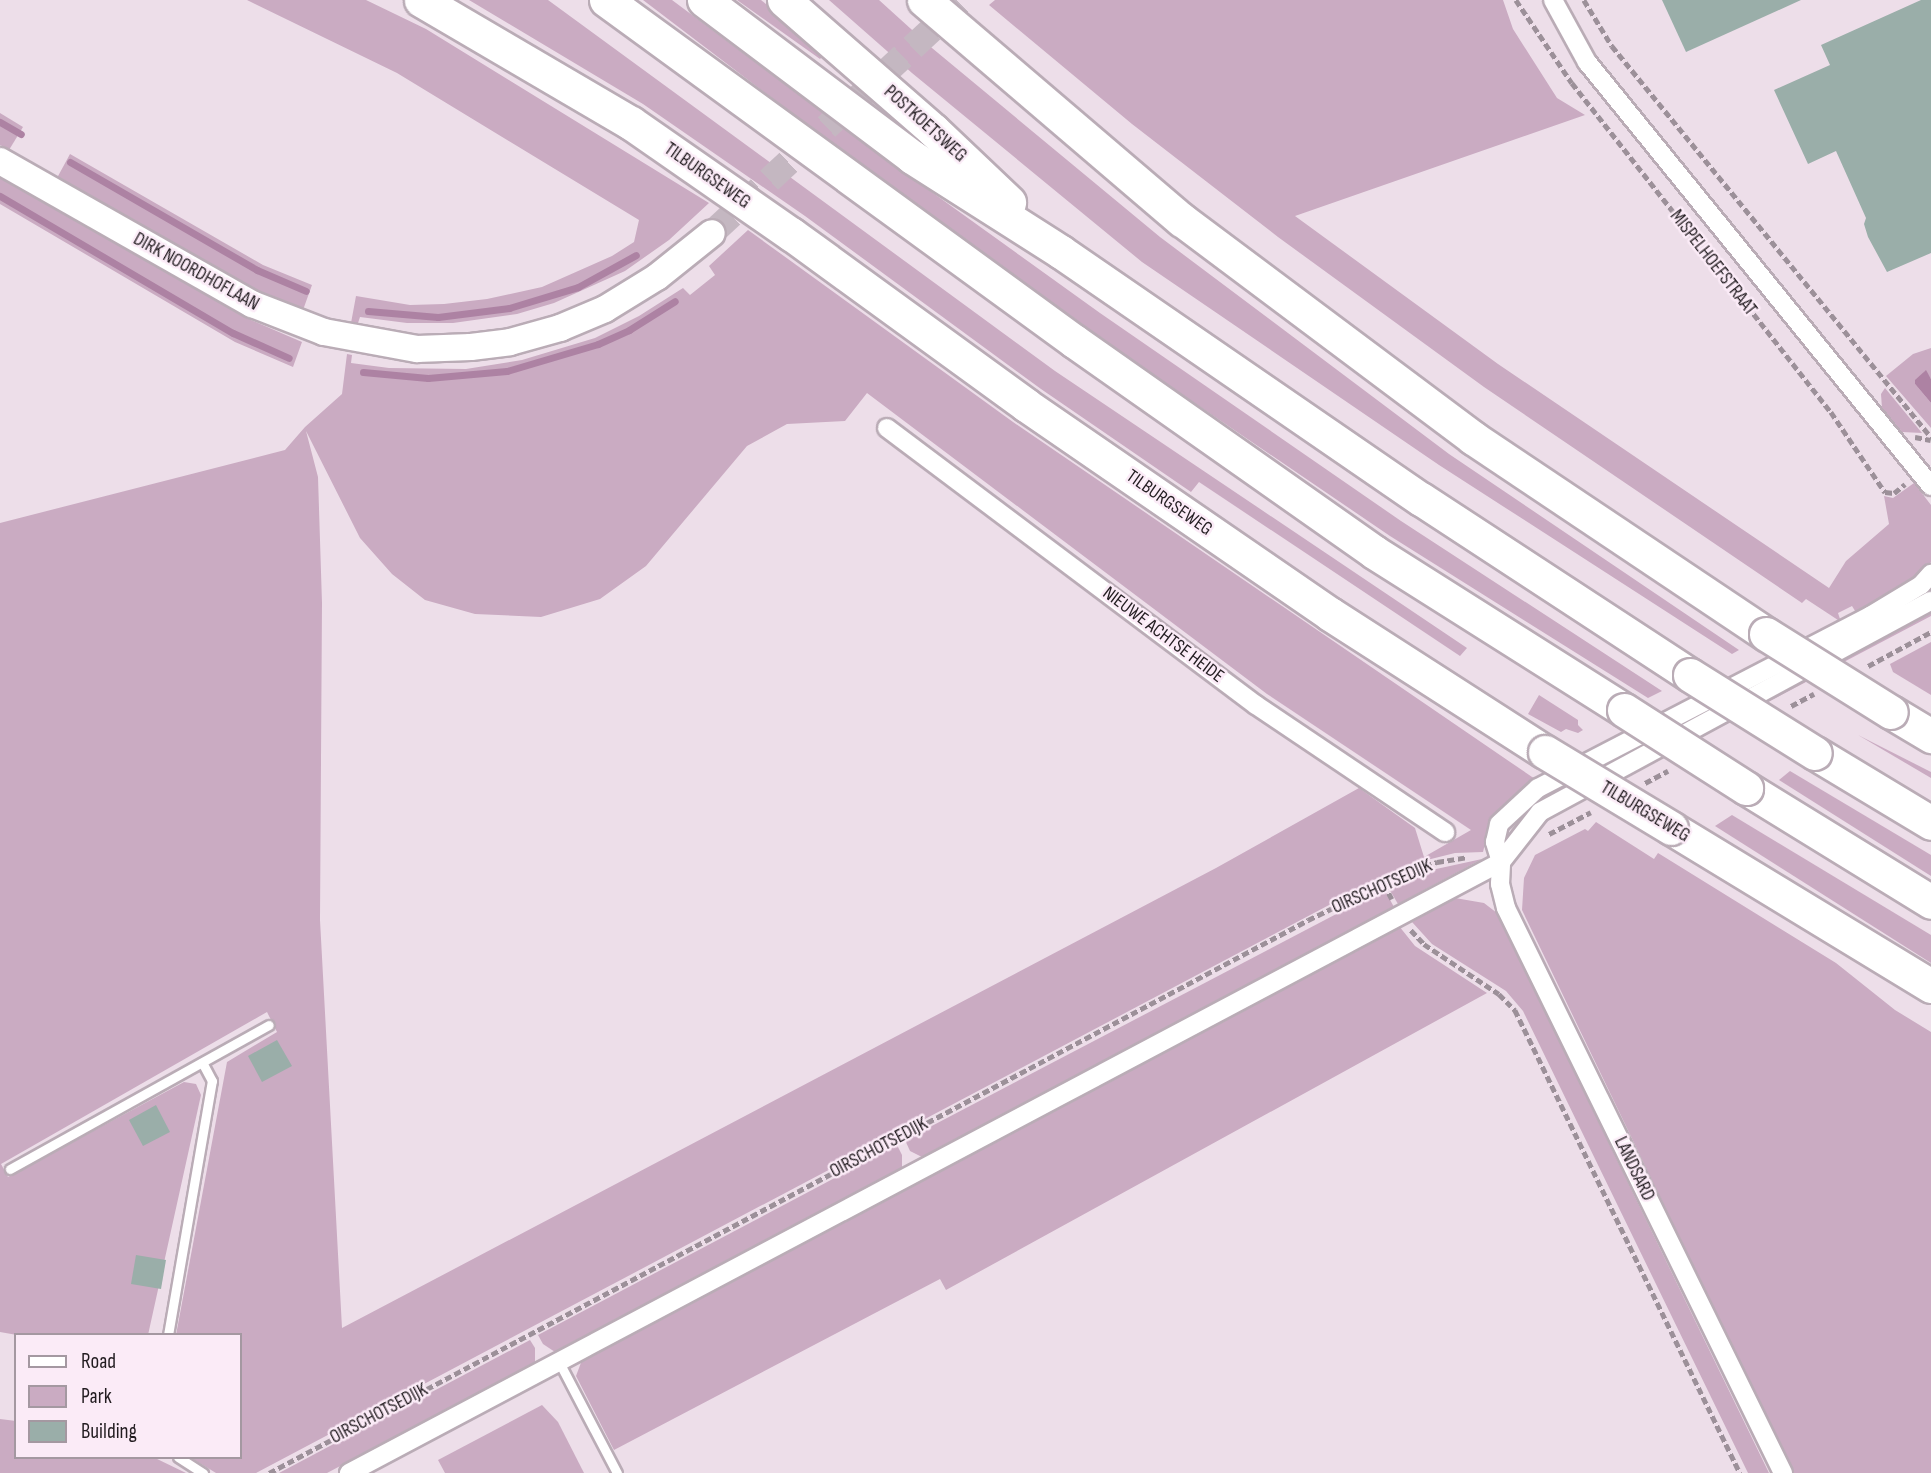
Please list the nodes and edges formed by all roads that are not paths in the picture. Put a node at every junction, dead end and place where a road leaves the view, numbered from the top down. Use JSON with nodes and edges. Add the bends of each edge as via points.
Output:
{"nodes":[{"id":1,"x":421,"y":0,"type":"edge"},
{"id":2,"x":606,"y":0,"type":"edge"},
{"id":3,"x":704,"y":0,"type":"edge"},
{"id":4,"x":784,"y":0,"type":"edge"},
{"id":5,"x":924,"y":0,"type":"edge"},
{"id":6,"x":1553,"y":0,"type":"edge"},
{"id":7,"x":0,"y":162,"type":"edge"},
{"id":8,"x":712,"y":233,"type":"tunnel mouth"},
{"id":9,"x":1061,"y":252,"type":"junction"},
{"id":10,"x":887,"y":428,"type":"dead end"},
{"id":11,"x":1925,"y":479,"type":"edge"},
{"id":12,"x":1931,"y":574,"type":"edge"},
{"id":13,"x":1931,"y":601,"type":"edge"},
{"id":14,"x":1931,"y":736,"type":"edge"},
{"id":15,"x":1931,"y":823,"type":"edge"},
{"id":16,"x":1445,"y":832,"type":"dead end"},
{"id":17,"x":1501,"y":862,"type":"junction"},
{"id":18,"x":1931,"y":902,"type":"edge"},
{"id":19,"x":1931,"y":986,"type":"edge"},
{"id":20,"x":269,"y":1025,"type":"dead end"},
{"id":21,"x":202,"y":1062,"type":"junction"},
{"id":22,"x":10,"y":1169,"type":"dead end"},
{"id":23,"x":168,"y":1333,"type":"edge"},
{"id":24,"x":559,"y":1362,"type":"junction"},
{"id":25,"x":181,"y":1459,"type":"edge"},
{"id":26,"x":203,"y":1473,"type":"edge"},
{"id":27,"x":349,"y":1473,"type":"edge"},
{"id":28,"x":617,"y":1473,"type":"edge"},
{"id":29,"x":1783,"y":1473,"type":"edge"}],
"edges":[{"from":1,"to":19,"type":"highway","name":"TILBURGSEWEG","bridge":true,"via":[[631,123],[1026,405],[1330,614],[1545,752]]},
{"from":2,"to":18,"type":"highway","bridge":true,"via":[[1074,341],[1374,552]]},
{"from":3,"to":9,"type":"highway","via":[[912,157]]},
{"from":4,"to":9,"type":"highway","name":"POSTKOETSWEG","via":[[933,130]]},
{"from":5,"to":14,"type":"highway","bridge":true,"via":[[1182,220],[1473,438],[1766,634]]},
{"from":6,"to":11,"type":"street","name":"MISPELHOEFSTRAAT","via":[[1587,62]]},
{"from":7,"to":8,"type":"street","name":"DIRK NOORDHOFLAAN","via":[[252,304],[324,332],[417,349],[510,342],[560,328],[605,309],[646,284]]},
{"from":9,"to":15,"type":"highway","bridge":true,"via":[[1421,499],[1690,675]]},
{"from":10,"to":16,"type":"street","name":"NIEUWE ACHTSE HEIDE","via":[[1256,705]]},
{"from":12,"to":17,"type":"street","via":[[1870,616],[1538,788],[1499,824],[1495,842]]},
{"from":13,"to":17,"type":"street","name":"OIRSCHOTSEDIJK","via":[[1539,812]]},
{"from":17,"to":24,"type":"street","name":"OIRSCHOTSEDIJK"},
{"from":17,"to":29,"type":"street","name":"LANDSARD","via":[[1500,884],[1507,908]]},
{"from":20,"to":21,"type":"lane"},
{"from":21,"to":22,"type":"lane"},
{"from":21,"to":23,"type":"lane","via":[[212,1081]]},
{"from":24,"to":27,"type":"street","name":"OIRSCHOTSEDIJK"},
{"from":24,"to":28,"type":"lane"},
{"from":25,"to":26,"type":"lane"}]}
